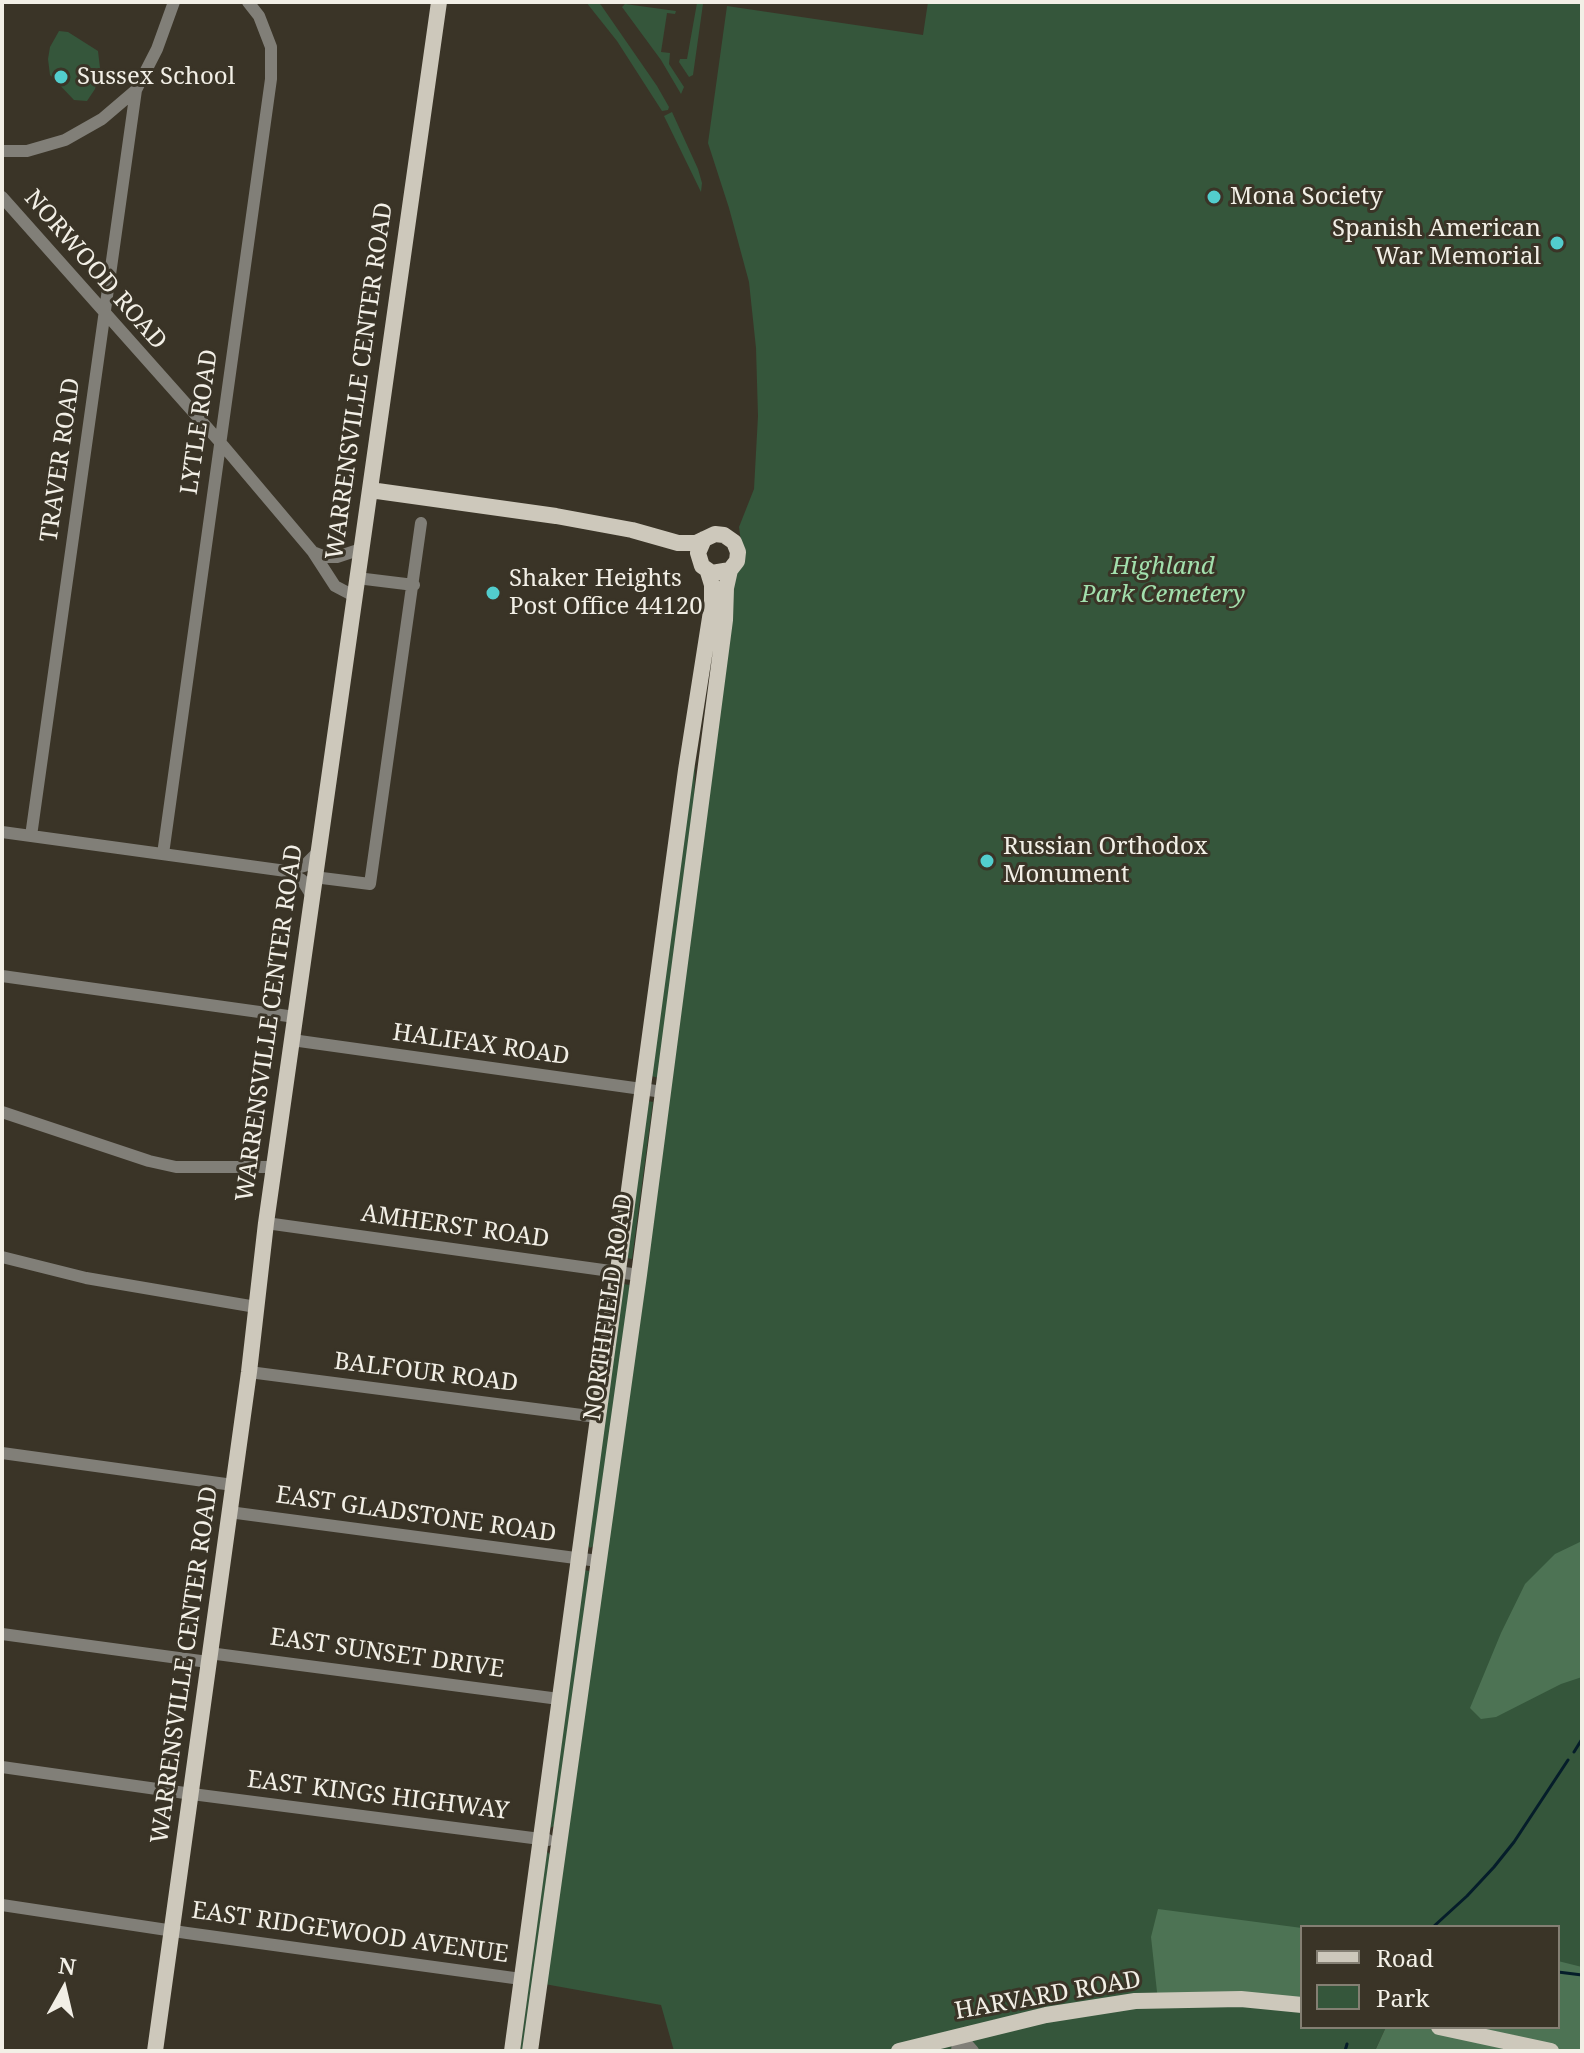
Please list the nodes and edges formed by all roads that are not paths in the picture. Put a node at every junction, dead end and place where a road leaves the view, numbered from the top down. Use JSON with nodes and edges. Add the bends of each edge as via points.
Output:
{"nodes":[{"id":1,"x":174,"y":2,"type":"edge"},
{"id":2,"x":248,"y":2,"type":"edge"},
{"id":3,"x":439,"y":2,"type":"edge"},
{"id":4,"x":136,"y":90,"type":"junction"},
{"id":5,"x":2,"y":151,"type":"edge"},
{"id":6,"x":2,"y":197,"type":"edge"},
{"id":7,"x":103,"y":314,"type":"junction"},
{"id":8,"x":220,"y":442,"type":"junction"},
{"id":9,"x":370,"y":490,"type":"junction"},
{"id":10,"x":587,"y":522,"type":"junction"},
{"id":11,"x":421,"y":523,"type":"dead end"},
{"id":12,"x":704,"y":539,"type":"junction"},
{"id":13,"x":361,"y":549,"type":"junction"},
{"id":14,"x":313,"y":552,"type":"junction"},
{"id":15,"x":704,"y":567,"type":"junction"},
{"id":16,"x":730,"y":570,"type":"junction"},
{"id":17,"x":357,"y":578,"type":"junction"},
{"id":18,"x":414,"y":585,"type":"junction"},
{"id":19,"x":354,"y":596,"type":"junction"},
{"id":20,"x":2,"y":832,"type":"edge"},
{"id":21,"x":31,"y":836,"type":"junction"},
{"id":22,"x":317,"y":853,"type":"junction"},
{"id":23,"x":163,"y":854,"type":"junction"},
{"id":24,"x":286,"y":871,"type":"junction"},
{"id":25,"x":314,"y":877,"type":"junction"},
{"id":26,"x":312,"y":896,"type":"junction"},
{"id":27,"x":2,"y":976,"type":"edge"},
{"id":28,"x":295,"y":1017,"type":"junction"},
{"id":29,"x":292,"y":1040,"type":"junction"},
{"id":30,"x":643,"y":1090,"type":"junction"},
{"id":31,"x":663,"y":1092,"type":"junction"},
{"id":32,"x":2,"y":1112,"type":"edge"},
{"id":33,"x":274,"y":1167,"type":"junction"},
{"id":34,"x":266,"y":1223,"type":"junction"},
{"id":35,"x":2,"y":1257,"type":"edge"},
{"id":36,"x":618,"y":1272,"type":"junction"},
{"id":37,"x":639,"y":1275,"type":"junction"},
{"id":38,"x":256,"y":1307,"type":"junction"},
{"id":39,"x":249,"y":1372,"type":"junction"},
{"id":40,"x":597,"y":1417,"type":"junction"},
{"id":41,"x":2,"y":1453,"type":"edge"},
{"id":42,"x":233,"y":1485,"type":"junction"},
{"id":43,"x":229,"y":1512,"type":"junction"},
{"id":44,"x":578,"y":1559,"type":"junction"},
{"id":45,"x":598,"y":1561,"type":"junction"},
{"id":46,"x":2,"y":1634,"type":"edge"},
{"id":47,"x":209,"y":1658,"type":"junction"},
{"id":48,"x":559,"y":1699,"type":"junction"},
{"id":49,"x":2,"y":1767,"type":"edge"},
{"id":50,"x":192,"y":1794,"type":"junction"},
{"id":51,"x":540,"y":1839,"type":"junction"},
{"id":52,"x":559,"y":1842,"type":"junction"},
{"id":53,"x":2,"y":1905,"type":"edge"},
{"id":54,"x":172,"y":1931,"type":"junction"},
{"id":55,"x":521,"y":1979,"type":"junction"},
{"id":56,"x":1300,"y":2005,"type":"edge"},
{"id":57,"x":1448,"y":2029,"type":"edge"},
{"id":58,"x":958,"y":2043,"type":"edge"},
{"id":59,"x":155,"y":2051,"type":"edge"},
{"id":60,"x":512,"y":2051,"type":"edge"},
{"id":61,"x":530,"y":2051,"type":"edge"},
{"id":62,"x":899,"y":2051,"type":"edge"},
{"id":63,"x":973,"y":2051,"type":"edge"},
{"id":64,"x":1551,"y":2051,"type":"edge"}],
"edges":[{"from":1,"to":4,"type":"street"},
{"from":2,"to":8,"type":"street","name":"LYTLE ROAD","via":[[271,47],[271,79]]},
{"from":3,"to":9,"type":"main road","name":"WARRENSVILLE CENTER ROAD"},
{"from":4,"to":5,"type":"street","via":[[102,119],[65,140],[27,151]]},
{"from":4,"to":7,"type":"street","name":"TRAVER ROAD"},
{"from":6,"to":7,"type":"street","name":"NORWOOD ROAD"},
{"from":7,"to":8,"type":"street","name":"NORWOOD ROAD"},
{"from":7,"to":21,"type":"street","name":"TRAVER ROAD"},
{"from":8,"to":14,"type":"street","name":"NORWOOD ROAD"},
{"from":8,"to":23,"type":"street","name":"LYTLE ROAD"},
{"from":9,"to":10,"type":"main road"},
{"from":9,"to":13,"type":"main road","name":"WARRENSVILLE CENTER ROAD"},
{"from":10,"to":12,"type":"main road","via":[[678,543]]},
{"from":10,"to":15,"type":"main road","via":[[683,554]]},
{"from":11,"to":18,"type":"street"},
{"from":12,"to":15,"type":"main road","via":[[698,553]]},
{"from":12,"to":16,"type":"main road","via":[[720,534],[734,542],[738,556]]},
{"from":13,"to":14,"type":"street","via":[[337,557]]},
{"from":13,"to":17,"type":"main road","name":"WARRENSVILLE CENTER ROAD"},
{"from":14,"to":19,"type":"street","name":"NORWOOD ROAD","via":[[335,586]]},
{"from":15,"to":16,"type":"main road","via":[[718,574]]},
{"from":15,"to":30,"type":"main road","name":"NORTHFIELD ROAD","via":[[712,585],[712,605]]},
{"from":16,"to":31,"type":"main road","name":"NORTHFIELD ROAD"},
{"from":17,"to":18,"type":"street"},
{"from":17,"to":19,"type":"main road","name":"WARRENSVILLE CENTER ROAD"},
{"from":18,"to":25,"type":"street","via":[[370,884]]},
{"from":19,"to":22,"type":"main road","name":"WARRENSVILLE CENTER ROAD"},
{"from":20,"to":21,"type":"street"},
{"from":21,"to":23,"type":"street"},
{"from":22,"to":24,"type":"street","via":[[304,866]]},
{"from":22,"to":25,"type":"main road","name":"WARRENSVILLE CENTER ROAD"},
{"from":23,"to":24,"type":"street"},
{"from":24,"to":26,"type":"street","via":[[302,880]]},
{"from":25,"to":26,"type":"main road","name":"WARRENSVILLE CENTER ROAD"},
{"from":26,"to":28,"type":"main road","name":"WARRENSVILLE CENTER ROAD"},
{"from":27,"to":28,"type":"street"},
{"from":28,"to":29,"type":"main road","name":"WARRENSVILLE CENTER ROAD"},
{"from":29,"to":30,"type":"street","name":"HALIFAX ROAD"},
{"from":29,"to":33,"type":"main road","name":"WARRENSVILLE CENTER ROAD"},
{"from":30,"to":31,"type":"street","name":"HALIFAX ROAD"},
{"from":30,"to":36,"type":"main road","name":"NORTHFIELD ROAD"},
{"from":31,"to":37,"type":"main road","name":"NORTHFIELD ROAD"},
{"from":32,"to":33,"type":"street","via":[[176,1167]]},
{"from":33,"to":34,"type":"main road","name":"WARRENSVILLE CENTER ROAD"},
{"from":34,"to":36,"type":"street","name":"AMHERST ROAD"},
{"from":34,"to":38,"type":"main road","name":"WARRENSVILLE CENTER ROAD"},
{"from":35,"to":38,"type":"street","via":[[86,1278]]},
{"from":36,"to":37,"type":"street","name":"AMHERST ROAD"},
{"from":36,"to":40,"type":"main road","name":"NORTHFIELD ROAD"},
{"from":37,"to":45,"type":"main road","name":"NORTHFIELD ROAD"},
{"from":38,"to":39,"type":"main road","name":"WARRENSVILLE CENTER ROAD"},
{"from":39,"to":40,"type":"street","name":"BALFOUR ROAD"},
{"from":39,"to":42,"type":"main road","name":"WARRENSVILLE CENTER ROAD"},
{"from":40,"to":44,"type":"main road","name":"NORTHFIELD ROAD"},
{"from":41,"to":42,"type":"street"},
{"from":42,"to":43,"type":"main road","name":"WARRENSVILLE CENTER ROAD"},
{"from":43,"to":44,"type":"street","name":"EAST GLADSTONE ROAD"},
{"from":43,"to":47,"type":"main road","name":"WARRENSVILLE CENTER ROAD"},
{"from":44,"to":45,"type":"street","name":"EAST GLADSTONE ROAD"},
{"from":44,"to":48,"type":"main road","name":"NORTHFIELD ROAD"},
{"from":45,"to":52,"type":"main road","name":"NORTHFIELD ROAD"},
{"from":46,"to":47,"type":"street","name":"EAST SUNSET DRIVE"},
{"from":47,"to":48,"type":"street","name":"EAST SUNSET DRIVE"},
{"from":47,"to":50,"type":"main road","name":"WARRENSVILLE CENTER ROAD"},
{"from":48,"to":51,"type":"main road","name":"NORTHFIELD ROAD"},
{"from":49,"to":50,"type":"street","name":"EAST KINGS HIGHWAY"},
{"from":50,"to":51,"type":"street","name":"EAST KINGS HIGHWAY"},
{"from":50,"to":54,"type":"main road","name":"WARRENSVILLE CENTER ROAD"},
{"from":51,"to":52,"type":"street","name":"EAST KINGS HIGHWAY"},
{"from":51,"to":55,"type":"main road","name":"NORTHFIELD ROAD"},
{"from":52,"to":61,"type":"main road","name":"NORTHFIELD ROAD"},
{"from":53,"to":54,"type":"street","name":"EAST RIDGEWOOD AVENUE"},
{"from":54,"to":55,"type":"street","name":"EAST RIDGEWOOD AVENUE"},
{"from":54,"to":59,"type":"main road","name":"WARRENSVILLE CENTER ROAD"},
{"from":55,"to":60,"type":"main road","name":"NORTHFIELD ROAD"},
{"from":56,"to":58,"type":"main road","name":"HARVARD ROAD","via":[[1241,1999],[1135,2001],[1046,2015]]},
{"from":57,"to":64,"type":"main road"},
{"from":58,"to":62,"type":"main road","name":"HARVARD ROAD"},
{"from":58,"to":63,"type":"street"}]}
